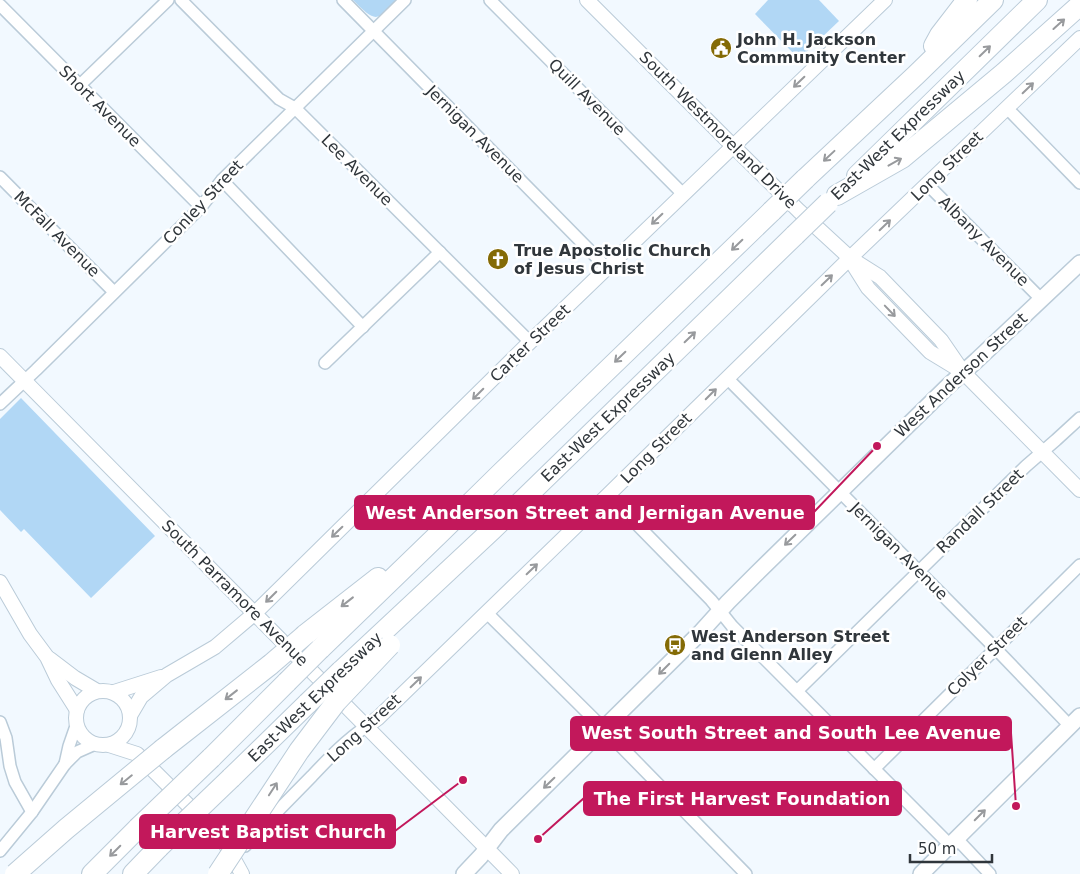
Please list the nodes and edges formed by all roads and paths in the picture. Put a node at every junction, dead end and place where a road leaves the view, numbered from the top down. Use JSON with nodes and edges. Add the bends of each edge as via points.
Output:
{"nodes":[{"id":1,"x":168,"y":0,"type":"edge"},
{"id":2,"x":181,"y":0,"type":"edge"},
{"id":3,"x":343,"y":0,"type":"edge"},
{"id":4,"x":405,"y":0,"type":"edge"},
{"id":5,"x":490,"y":0,"type":"edge"},
{"id":6,"x":587,"y":0,"type":"edge"},
{"id":7,"x":885,"y":0,"type":"edge"},
{"id":8,"x":967,"y":0,"type":"edge"},
{"id":9,"x":993,"y":0,"type":"edge"},
{"id":10,"x":1037,"y":0,"type":"edge"},
{"id":11,"x":0,"y":5,"type":"edge"},
{"id":12,"x":1080,"y":5,"type":"edge"},
{"id":13,"x":373,"y":31,"type":"junction"},
{"id":14,"x":1080,"y":38,"type":"edge"},
{"id":15,"x":916,"y":75,"type":"junction"},
{"id":16,"x":80,"y":85,"type":"junction"},
{"id":17,"x":295,"y":108,"type":"junction"},
{"id":18,"x":1008,"y":108,"type":"junction"},
{"id":19,"x":733,"y":146,"type":"junction"},
{"id":20,"x":0,"y":177,"type":"edge"},
{"id":21,"x":222,"y":180,"type":"junction"},
{"id":22,"x":1080,"y":183,"type":"edge"},
{"id":23,"x":927,"y":184,"type":"junction"},
{"id":24,"x":683,"y":194,"type":"junction"},
{"id":25,"x":833,"y":199,"type":"junction"},
{"id":26,"x":200,"y":207,"type":"junction"},
{"id":27,"x":440,"y":252,"type":"junction"},
{"id":28,"x":850,"y":258,"type":"junction"},
{"id":29,"x":607,"y":268,"type":"junction"},
{"id":30,"x":1078,"y":269,"type":"edge"},
{"id":31,"x":114,"y":292,"type":"junction"},
{"id":32,"x":1041,"y":299,"type":"junction"},
{"id":33,"x":363,"y":327,"type":"junction"},
{"id":34,"x":530,"y":342,"type":"junction"},
{"id":35,"x":0,"y":356,"type":"edge"},
{"id":36,"x":326,"y":363,"type":"dead end"},
{"id":37,"x":963,"y":372,"type":"junction"},
{"id":38,"x":727,"y":378,"type":"junction"},
{"id":39,"x":25,"y":380,"type":"junction"},
{"id":40,"x":0,"y":404,"type":"edge"},
{"id":41,"x":1080,"y":418,"type":"edge"},
{"id":42,"x":1042,"y":453,"type":"junction"},
{"id":43,"x":1080,"y":490,"type":"edge"},
{"id":44,"x":840,"y":492,"type":"junction"},
{"id":45,"x":608,"y":495,"type":"junction"},
{"id":46,"x":492,"y":530,"type":"junction"},
{"id":47,"x":442,"y":531,"type":"junction"},
{"id":48,"x":1080,"y":565,"type":"edge"},
{"id":49,"x":918,"y":571,"type":"junction"},
{"id":50,"x":0,"y":582,"type":"edge"},
{"id":51,"x":720,"y":611,"type":"junction"},
{"id":52,"x":255,"y":613,"type":"junction"},
{"id":53,"x":487,"y":613,"type":"junction"},
{"id":54,"x":995,"y":648,"type":"junction"},
{"id":55,"x":48,"y":657,"type":"junction"},
{"id":56,"x":166,"y":675,"type":"junction"},
{"id":57,"x":97,"y":691,"type":"junction"},
{"id":58,"x":797,"y":691,"type":"junction"},
{"id":59,"x":114,"y":692,"type":"junction"},
{"id":60,"x":77,"y":716,"type":"junction"},
{"id":61,"x":130,"y":720,"type":"junction"},
{"id":62,"x":1075,"y":721,"type":"edge"},
{"id":63,"x":0,"y":722,"type":"edge"},
{"id":64,"x":367,"y":726,"type":"junction"},
{"id":65,"x":604,"y":729,"type":"junction"},
{"id":66,"x":102,"y":744,"type":"junction"},
{"id":67,"x":137,"y":754,"type":"junction"},
{"id":68,"x":65,"y":764,"type":"junction"},
{"id":69,"x":874,"y":769,"type":"junction"},
{"id":70,"x":32,"y":812,"type":"junction"},
{"id":71,"x":953,"y":842,"type":"junction"},
{"id":72,"x":487,"y":848,"type":"junction"},
{"id":73,"x":0,"y":851,"type":"edge"},
{"id":74,"x":234,"y":859,"type":"junction"},
{"id":75,"x":15,"y":874,"type":"edge"},
{"id":76,"x":92,"y":874,"type":"edge"},
{"id":77,"x":133,"y":874,"type":"edge"},
{"id":78,"x":218,"y":874,"type":"edge"},
{"id":79,"x":242,"y":874,"type":"edge"},
{"id":80,"x":464,"y":874,"type":"edge"},
{"id":81,"x":512,"y":874,"type":"edge"},
{"id":82,"x":746,"y":874,"type":"edge"},
{"id":83,"x":921,"y":874,"type":"edge"},
{"id":84,"x":990,"y":874,"type":"edge"}],
"edges":[{"from":1,"to":16,"type":"street"},
{"from":2,"to":17,"type":"street","name":"Lee Avenue","via":[[279,99]]},
{"from":3,"to":13,"type":"street","name":"Jernigan Avenue"},
{"from":4,"to":13,"type":"street","name":"Conley Street"},
{"from":5,"to":24,"type":"street","name":"Quill Avenue"},
{"from":6,"to":19,"type":"street","name":"South Westmoreland Drive"},
{"from":7,"to":19,"type":"street","name":"Carter Street","one_way":true},
{"from":8,"to":15,"type":"highway","via":[[940,35]]},
{"from":9,"to":15,"type":"highway","name":"East-West Expressway"},
{"from":25,"to":10,"type":"highway","name":"East-West Expressway","one_way":true},
{"from":11,"to":16,"type":"street","name":"Short Avenue"},
{"from":25,"to":12,"type":"highway","one_way":true,"via":[[902,158]]},
{"from":13,"to":17,"type":"street","name":"Conley Street"},
{"from":13,"to":29,"type":"street","name":"Jernigan Avenue"},
{"from":18,"to":14,"type":"street","name":"Long Street","one_way":true},
{"from":15,"to":47,"type":"highway","name":"East-West Expressway","one_way":true,"bridge":true},
{"from":16,"to":26,"type":"street","name":"Short Avenue"},
{"from":17,"to":21,"type":"street","name":"Conley Street"},
{"from":17,"to":27,"type":"street","name":"Lee Avenue"},
{"from":18,"to":22,"type":"street"},
{"from":18,"to":23,"type":"street","name":"Long Street"},
{"from":19,"to":24,"type":"street","name":"Carter Street"},
{"from":19,"to":28,"type":"street","name":"South Westmoreland Drive"},
{"from":20,"to":31,"type":"street","name":"McFall Avenue"},
{"from":21,"to":26,"type":"street","name":"Conley Street"},
{"from":21,"to":33,"type":"street"},
{"from":28,"to":23,"type":"street","name":"Long Street","one_way":true},
{"from":23,"to":32,"type":"street","name":"Albany Avenue"},
{"from":24,"to":29,"type":"street","name":"Carter Street","one_way":true},
{"from":46,"to":25,"type":"highway","name":"East-West Expressway","one_way":true,"bridge":true},
{"from":26,"to":31,"type":"street","name":"Conley Street"},
{"from":27,"to":33,"type":"street"},
{"from":27,"to":34,"type":"street","name":"Lee Avenue"},
{"from":28,"to":37,"type":"street","name":"South Westmoreland Drive","via":[[868,288],[930,352]]},
{"from":38,"to":28,"type":"street","name":"Long Street","one_way":true},
{"from":29,"to":34,"type":"street","name":"Carter Street"},
{"from":30,"to":32,"type":"main road","name":"West Anderson Street"},
{"from":31,"to":39,"type":"street","name":"Conley Street"},
{"from":32,"to":37,"type":"main road","name":"West Anderson Street"},
{"from":33,"to":36,"type":"street"},
{"from":34,"to":52,"type":"street","name":"Carter Street","one_way":true},
{"from":35,"to":39,"type":"street","name":"South Parramore Avenue"},
{"from":37,"to":42,"type":"street","name":"South Westmoreland Drive"},
{"from":37,"to":44,"type":"main road","name":"West Anderson Street"},
{"from":38,"to":44,"type":"street","name":"Jernigan Avenue"},
{"from":45,"to":38,"type":"street","name":"Long Street","one_way":true},
{"from":39,"to":40,"type":"street","name":"Conley Street"},
{"from":39,"to":52,"type":"street","name":"South Parramore Avenue"},
{"from":41,"to":42,"type":"street","name":"Randall Street"},
{"from":42,"to":43,"type":"street","name":"South Westmoreland Drive"},
{"from":42,"to":49,"type":"street","name":"Randall Street"},
{"from":44,"to":49,"type":"street","name":"Jernigan Avenue"},
{"from":44,"to":51,"type":"main road","name":"West Anderson Street","one_way":true},
{"from":45,"to":51,"type":"street"},
{"from":53,"to":45,"type":"street","name":"Long Street","one_way":true},
{"from":46,"to":77,"type":"highway","name":"East-West Expressway","bridge":true,"via":[[341,671]]},
{"from":78,"to":46,"type":"highway","one_way":true,"bridge":true,"via":[[281,777],[336,702]]},
{"from":47,"to":75,"type":"highway","one_way":true,"bridge":true,"via":[[305,634]]},
{"from":47,"to":76,"type":"highway","name":"East-West Expressway","one_way":true,"bridge":true},
{"from":48,"to":54,"type":"street","name":"Colyer Street"},
{"from":49,"to":54,"type":"street","name":"Jernigan Avenue"},
{"from":49,"to":58,"type":"street","name":"Randall Street"},
{"from":50,"to":55,"type":"street","via":[[30,634]]},
{"from":51,"to":58,"type":"street"},
{"from":51,"to":65,"type":"main road","name":"West Anderson Street","one_way":true},
{"from":52,"to":56,"type":"street","name":"Carter Street","via":[[216,647]]},
{"from":52,"to":64,"type":"street","name":"South Parramore Avenue"},
{"from":64,"to":53,"type":"street","name":"Long Street","one_way":true},
{"from":53,"to":65,"type":"street"},
{"from":54,"to":62,"type":"street","name":"Jernigan Avenue"},
{"from":54,"to":69,"type":"street","name":"Colyer Street"},
{"from":55,"to":57,"type":"street"},
{"from":55,"to":60,"type":"street"},
{"from":56,"to":59,"type":"street","name":"Carter Street"},
{"from":56,"to":61,"type":"street","name":"Carter Street","via":[[140,697]]},
{"from":57,"to":59,"type":"street"},
{"from":57,"to":60,"type":"street","via":[[80,702]]},
{"from":58,"to":69,"type":"street"},
{"from":59,"to":61,"type":"street","via":[[129,706]]},
{"from":60,"to":66,"type":"street","via":[[86,739]]},
{"from":60,"to":68,"type":"street"},
{"from":61,"to":66,"type":"street","via":[[128,731],[122,737],[116,742]]},
{"from":61,"to":67,"type":"street"},
{"from":71,"to":62,"type":"main road","one_way":true},
{"from":63,"to":70,"type":"street","via":[[15,782]]},
{"from":64,"to":72,"type":"street","name":"South Parramore Avenue"},
{"from":64,"to":74,"type":"street","name":"Long Street","via":[[330,757]]},
{"from":65,"to":72,"type":"main road","name":"West Anderson Street","one_way":true,"via":[[501,830]]},
{"from":65,"to":82,"type":"street"},
{"from":66,"to":67,"type":"street"},
{"from":66,"to":68,"type":"street","via":[[78,752]]},
{"from":67,"to":74,"type":"street","via":[[212,829]]},
{"from":68,"to":70,"type":"street"},
{"from":69,"to":71,"type":"street"},
{"from":70,"to":73,"type":"street"},
{"from":71,"to":83,"type":"main road"},
{"from":71,"to":84,"type":"street"},
{"from":72,"to":80,"type":"main road","name":"West Anderson Street"},
{"from":72,"to":81,"type":"street","name":"South Parramore Avenue"},
{"from":74,"to":79,"type":"street"}]}
